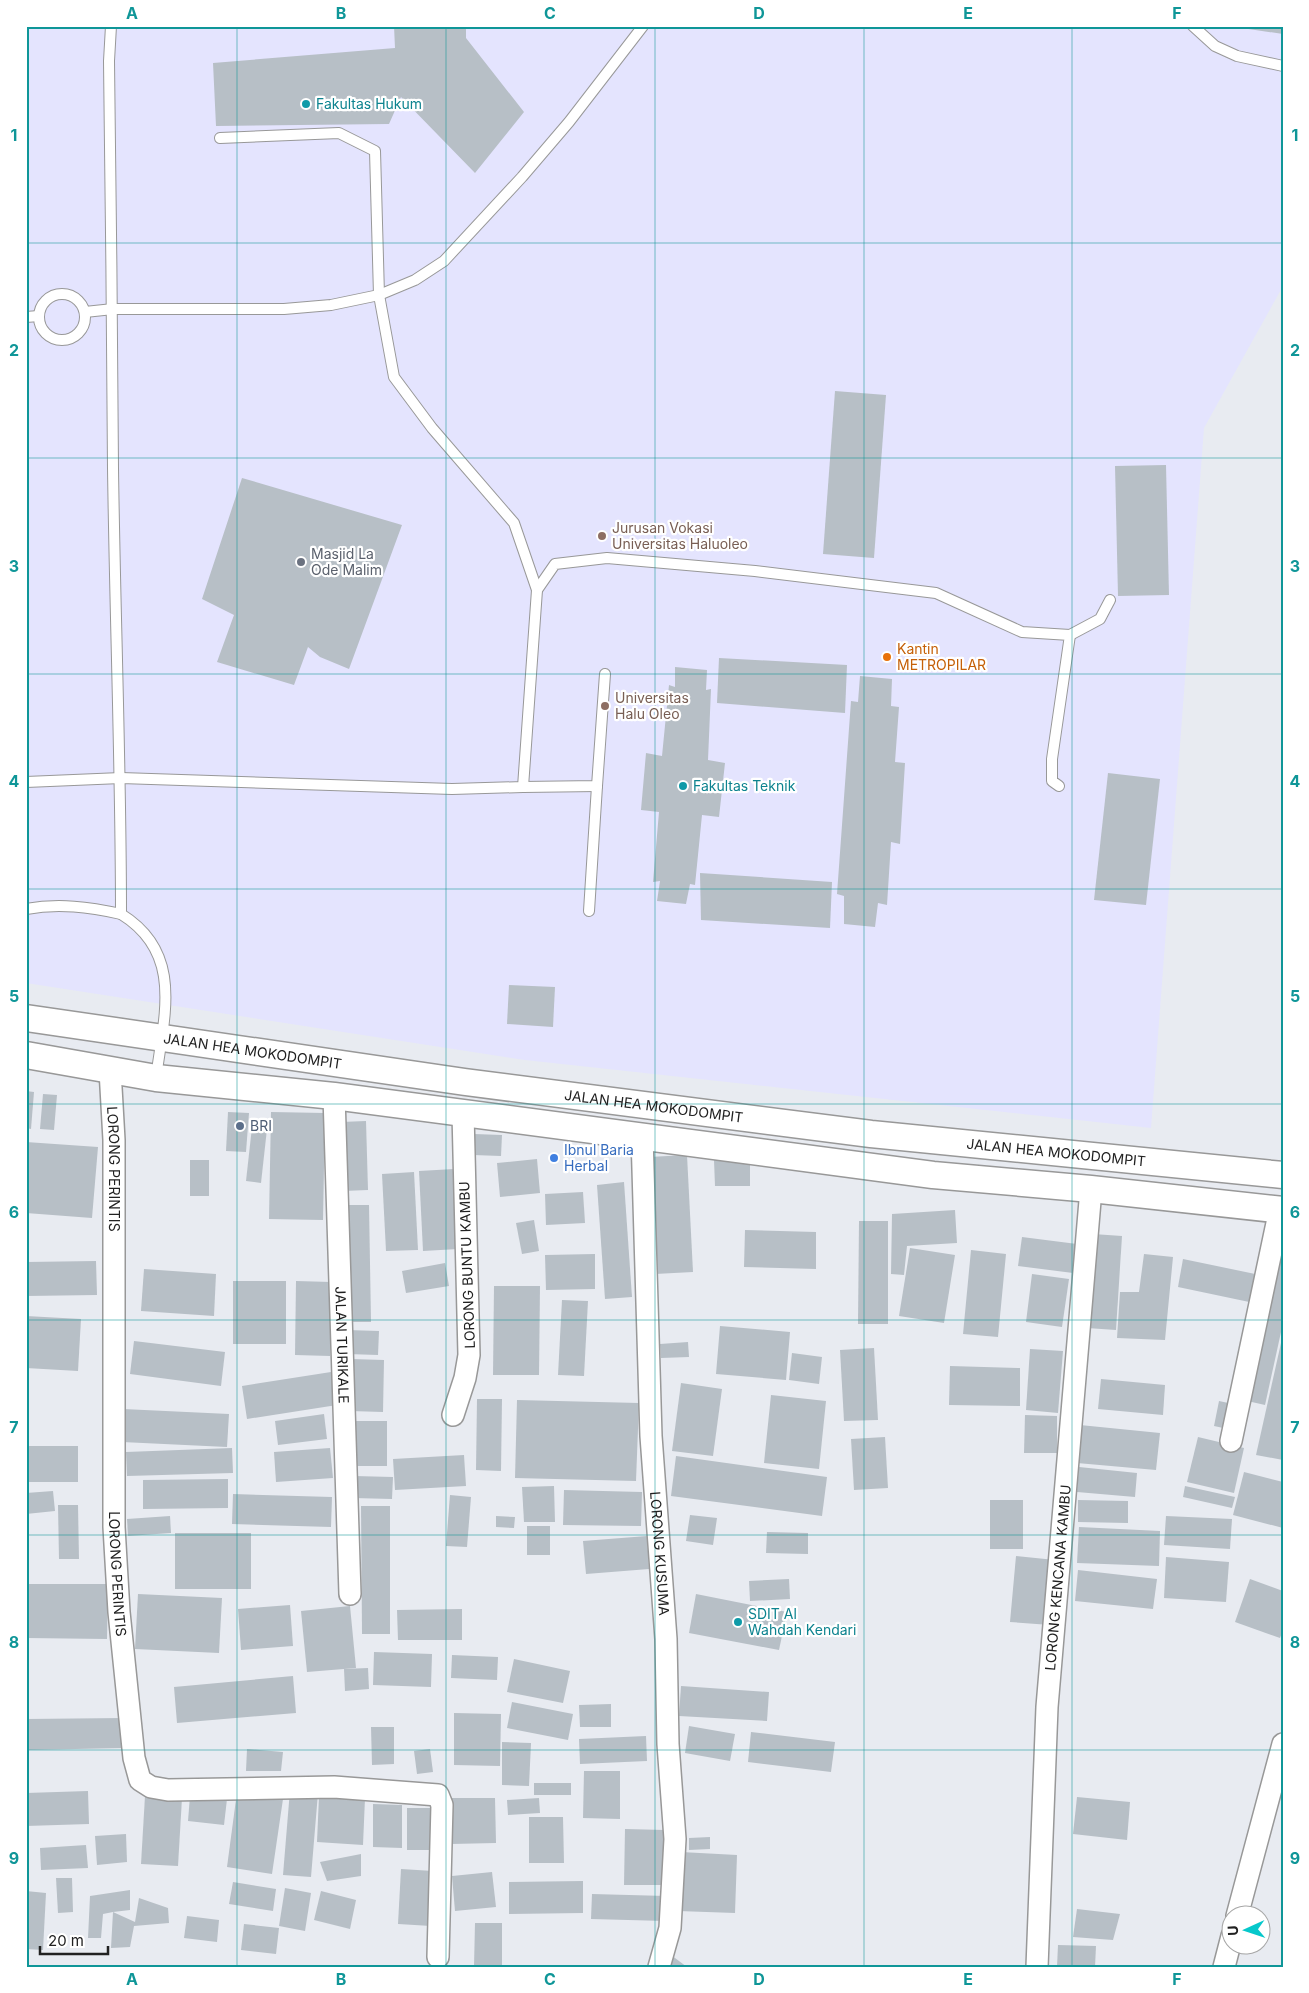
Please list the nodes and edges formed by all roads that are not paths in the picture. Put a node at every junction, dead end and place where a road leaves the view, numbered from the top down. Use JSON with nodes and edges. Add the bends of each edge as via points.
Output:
{"nodes":[{"id":1,"x":111,"y":26,"type":"edge"},
{"id":2,"x":643,"y":26,"type":"edge"},
{"id":3,"x":1193,"y":26,"type":"edge"},
{"id":4,"x":1283,"y":66,"type":"edge"},
{"id":5,"x":220,"y":138,"type":"dead end"},
{"id":6,"x":379,"y":295,"type":"junction"},
{"id":7,"x":113,"y":309,"type":"junction"},
{"id":8,"x":85,"y":312,"type":"junction"},
{"id":9,"x":39,"y":316,"type":"junction"},
{"id":10,"x":26,"y":317,"type":"edge"},
{"id":11,"x":537,"y":590,"type":"junction"},
{"id":12,"x":1110,"y":600,"type":"dead end"},
{"id":13,"x":1070,"y":635,"type":"junction"},
{"id":14,"x":605,"y":674,"type":"dead end"},
{"id":15,"x":121,"y":778,"type":"junction"},
{"id":16,"x":26,"y":782,"type":"edge"},
{"id":17,"x":597,"y":786,"type":"junction"},
{"id":18,"x":1059,"y":786,"type":"dead end"},
{"id":19,"x":523,"y":788,"type":"junction"},
{"id":20,"x":26,"y":909,"type":"edge"},
{"id":21,"x":589,"y":911,"type":"dead end"},
{"id":22,"x":121,"y":914,"type":"junction"},
{"id":23,"x":27,"y":1020,"type":"edge"},
{"id":24,"x":161,"y":1039,"type":"junction"},
{"id":25,"x":26,"y":1055,"type":"edge"},
{"id":26,"x":110,"y":1070,"type":"junction"},
{"id":27,"x":156,"y":1078,"type":"junction"},
{"id":28,"x":334,"y":1096,"type":"junction"},
{"id":29,"x":463,"y":1113,"type":"junction"},
{"id":30,"x":788,"y":1123,"type":"junction"},
{"id":31,"x":642,"y":1136,"type":"junction"},
{"id":32,"x":785,"y":1155,"type":"junction"},
{"id":33,"x":1283,"y":1175,"type":"edge"},
{"id":34,"x":1091,"y":1189,"type":"junction"},
{"id":35,"x":1281,"y":1209,"type":"edge"},
{"id":36,"x":453,"y":1415,"type":"dead end"},
{"id":37,"x":1231,"y":1441,"type":"dead end"},
{"id":38,"x":350,"y":1594,"type":"dead end"},
{"id":39,"x":1283,"y":1744,"type":"edge"},
{"id":40,"x":1240,"y":1906,"type":"edge"},
{"id":41,"x":438,"y":1957,"type":"dead end"},
{"id":42,"x":659,"y":1967,"type":"edge"},
{"id":43,"x":1037,"y":1967,"type":"edge"}],
"edges":[{"from":1,"to":7,"type":"lane"},
{"from":2,"to":6,"type":"lane","via":[[569,122],[444,261],[415,280]]},
{"from":3,"to":4,"type":"lane","via":[[1214,46],[1237,56]]},
{"from":5,"to":6,"type":"lane","via":[[339,133],[375,151]]},
{"from":6,"to":7,"type":"lane","via":[[331,305],[284,309]]},
{"from":6,"to":11,"type":"lane","via":[[394,377],[432,428],[514,523]]},
{"from":7,"to":8,"type":"lane"},
{"from":7,"to":15,"type":"lane","via":[[113,468]]},
{"from":8,"to":9,"type":"lane","via":[[78,300],[66,294],[53,296],[43,304]]},
{"from":8,"to":9,"type":"lane","via":[[84,325],[76,336],[64,340],[52,338],[42,329]]},
{"from":9,"to":10,"type":"lane"},
{"from":11,"to":13,"type":"lane","via":[[555,564],[607,558],[936,593],[1022,632]]},
{"from":11,"to":19,"type":"lane"},
{"from":12,"to":13,"type":"lane","via":[[1100,619]]},
{"from":13,"to":18,"type":"lane","via":[[1052,759],[1052,780]]},
{"from":14,"to":17,"type":"lane"},
{"from":15,"to":16,"type":"lane"},
{"from":15,"to":19,"type":"lane","via":[[452,789]]},
{"from":15,"to":22,"type":"lane"},
{"from":17,"to":19,"type":"lane"},
{"from":17,"to":21,"type":"lane"},
{"from":20,"to":22,"type":"lane","via":[[48,905],[88,907]]},
{"from":22,"to":24,"type":"lane","via":[[136,923],[158,953],[166,978]]},
{"from":23,"to":24,"type":"street","name":"JALAN HEA MOKODOMPIT"},
{"from":24,"to":27,"type":"lane"},
{"from":24,"to":30,"type":"street","name":"JALAN HEA MOKODOMPIT"},
{"from":25,"to":26,"type":"street"},
{"from":26,"to":27,"type":"street"},
{"from":26,"to":41,"type":"street","name":"LORONG PERINTIS","via":[[114,1140],[114,1527],[134,1758],[140,1780],[151,1787],[168,1790],[334,1787],[438,1795],[442,1805]]},
{"from":27,"to":28,"type":"street"},
{"from":28,"to":29,"type":"street"},
{"from":28,"to":38,"type":"street","name":"JALAN TURIKALE"},
{"from":29,"to":31,"type":"street"},
{"from":29,"to":36,"type":"street","name":"LORONG BUNTU KAMBU","via":[[469,1355]]},
{"from":30,"to":32,"type":"street"},
{"from":30,"to":33,"type":"street","name":"JALAN HEA MOKODOMPIT"},
{"from":31,"to":32,"type":"street"},
{"from":31,"to":42,"type":"street","name":"LORONG KUSUMA","via":[[651,1436],[666,1639],[668,1744],[675,1839],[670,1928]]},
{"from":32,"to":34,"type":"street","via":[[933,1175]]},
{"from":34,"to":35,"type":"street"},
{"from":34,"to":43,"type":"street","name":"LORONG KENCANA KAMBU","via":[[1048,1707]]},
{"from":35,"to":37,"type":"street"},
{"from":39,"to":40,"type":"street"}]}
